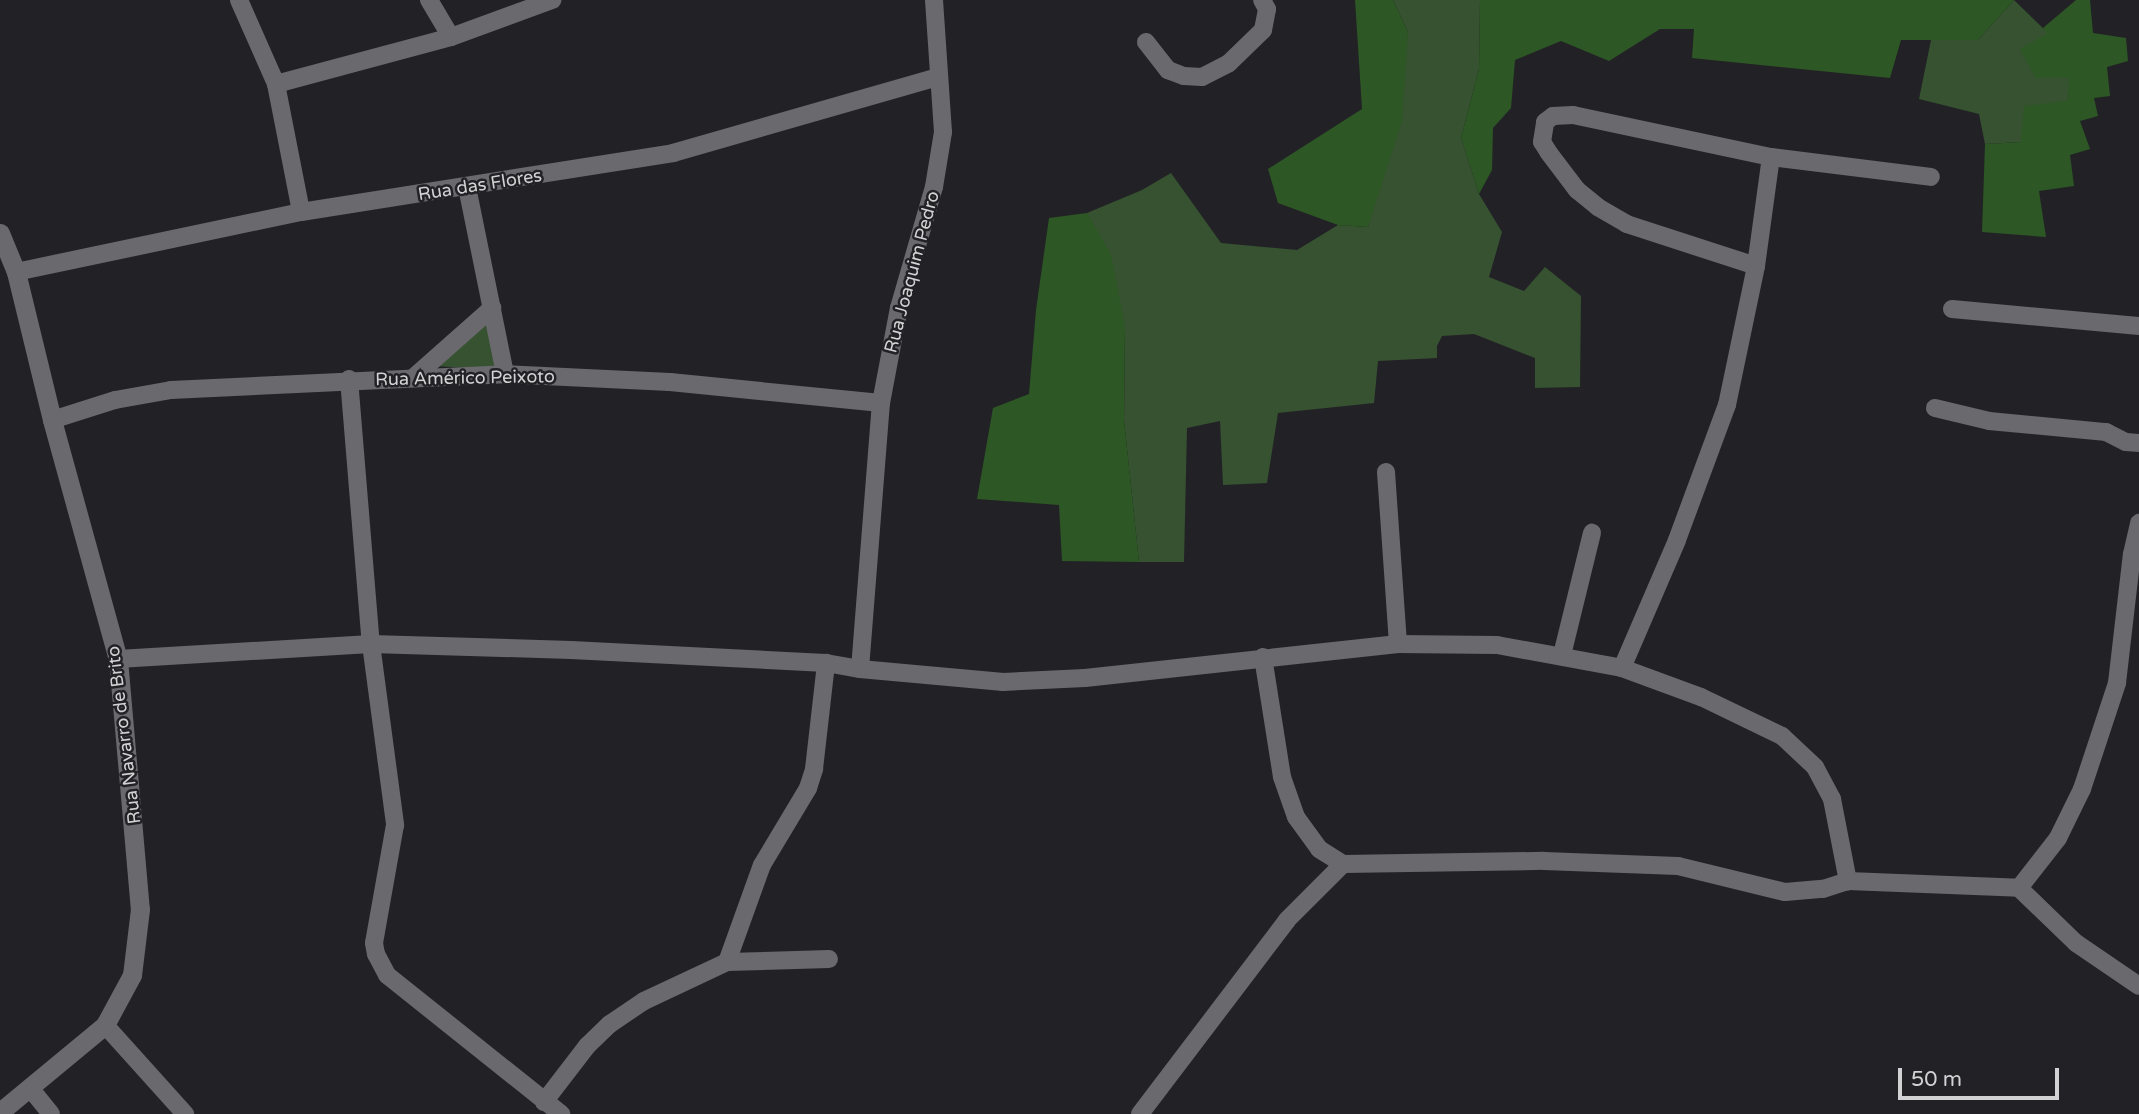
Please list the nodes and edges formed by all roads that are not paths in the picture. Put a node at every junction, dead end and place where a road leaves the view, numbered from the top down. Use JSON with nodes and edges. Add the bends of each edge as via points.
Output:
{"nodes":[{"id":1,"x":239,"y":0,"type":"edge"},
{"id":2,"x":429,"y":0,"type":"edge"},
{"id":3,"x":552,"y":0,"type":"edge"},
{"id":4,"x":934,"y":0,"type":"edge"},
{"id":5,"x":1262,"y":0,"type":"edge"},
{"id":6,"x":451,"y":37,"type":"junction"},
{"id":7,"x":1146,"y":42,"type":"dead end"},
{"id":8,"x":938,"y":77,"type":"junction"},
{"id":9,"x":276,"y":84,"type":"junction"},
{"id":10,"x":1771,"y":157,"type":"junction"},
{"id":11,"x":1931,"y":177,"type":"dead end"},
{"id":12,"x":467,"y":187,"type":"junction"},
{"id":13,"x":301,"y":212,"type":"junction"},
{"id":14,"x":0,"y":233,"type":"edge"},
{"id":15,"x":1756,"y":266,"type":"junction"},
{"id":16,"x":16,"y":272,"type":"junction"},
{"id":17,"x":492,"y":308,"type":"junction"},
{"id":18,"x":1952,"y":309,"type":"dead end"},
{"id":19,"x":2139,"y":326,"type":"edge"},
{"id":20,"x":505,"y":374,"type":"junction"},
{"id":21,"x":413,"y":378,"type":"junction"},
{"id":22,"x":349,"y":379,"type":"junction"},
{"id":23,"x":881,"y":402,"type":"junction"},
{"id":24,"x":1935,"y":408,"type":"dead end"},
{"id":25,"x":52,"y":420,"type":"junction"},
{"id":26,"x":2139,"y":443,"type":"edge"},
{"id":27,"x":1386,"y":472,"type":"dead end"},
{"id":28,"x":2139,"y":523,"type":"edge"},
{"id":29,"x":1592,"y":533,"type":"dead end"},
{"id":30,"x":370,"y":644,"type":"junction"},
{"id":31,"x":1398,"y":644,"type":"junction"},
{"id":32,"x":1562,"y":655,"type":"junction"},
{"id":33,"x":1263,"y":657,"type":"junction"},
{"id":34,"x":118,"y":659,"type":"junction"},
{"id":35,"x":826,"y":663,"type":"junction"},
{"id":36,"x":1622,"y":667,"type":"junction"},
{"id":37,"x":860,"y":669,"type":"junction"},
{"id":38,"x":1343,"y":864,"type":"junction"},
{"id":39,"x":1847,"y":881,"type":"junction"},
{"id":40,"x":2019,"y":888,"type":"junction"},
{"id":41,"x":829,"y":959,"type":"dead end"},
{"id":42,"x":727,"y":962,"type":"junction"},
{"id":43,"x":2139,"y":986,"type":"edge"},
{"id":44,"x":105,"y":1026,"type":"junction"},
{"id":45,"x":30,"y":1088,"type":"junction"},
{"id":46,"x":544,"y":1102,"type":"junction"},
{"id":47,"x":0,"y":1112,"type":"edge"},
{"id":48,"x":51,"y":1114,"type":"edge"},
{"id":49,"x":185,"y":1114,"type":"edge"},
{"id":50,"x":561,"y":1114,"type":"edge"},
{"id":51,"x":1140,"y":1114,"type":"edge"}],
"edges":[{"from":1,"to":9,"type":"street"},
{"from":2,"to":6,"type":"street"},
{"from":3,"to":6,"type":"street"},
{"from":4,"to":8,"type":"street","name":"Rua Joaquim Pedro"},
{"from":5,"to":7,"type":"street","via":[[1267,9],[1263,30],[1229,63],[1202,77],[1168,70]]},
{"from":6,"to":9,"type":"street"},
{"from":8,"to":12,"type":"street","name":"Rua das Flores","via":[[673,153]]},
{"from":8,"to":23,"type":"street","name":"Rua Joaquim Pedro","via":[[943,132],[934,187],[899,308]]},
{"from":9,"to":13,"type":"street"},
{"from":10,"to":11,"type":"street"},
{"from":10,"to":15,"type":"street"},
{"from":10,"to":15,"type":"street","via":[[1573,115],[1553,116],[1541,131],[1549,153],[1577,190],[1598,207],[1627,224]]},
{"from":12,"to":13,"type":"street","name":"Rua das Flores"},
{"from":12,"to":17,"type":"street"},
{"from":13,"to":16,"type":"street","name":"Rua das Flores"},
{"from":14,"to":16,"type":"main road","name":"Rua Navarro de Brito"},
{"from":15,"to":36,"type":"street","via":[[1727,405],[1678,540]]},
{"from":16,"to":25,"type":"main road","name":"Rua Navarro de Brito"},
{"from":17,"to":20,"type":"street"},
{"from":17,"to":21,"type":"street"},
{"from":18,"to":19,"type":"street"},
{"from":20,"to":21,"type":"street","name":"Rua Américo Peixoto"},
{"from":20,"to":23,"type":"street","name":"Rua Américo Peixoto","via":[[670,382]]},
{"from":21,"to":22,"type":"street","name":"Rua Américo Peixoto"},
{"from":22,"to":25,"type":"street","name":"Rua Américo Peixoto","via":[[145,393]]},
{"from":22,"to":30,"type":"street"},
{"from":23,"to":37,"type":"street","name":"Rua Joaquim Pedro"},
{"from":24,"to":26,"type":"street","via":[[1989,421],[2106,432]]},
{"from":25,"to":34,"type":"main road","name":"Rua Navarro de Brito"},
{"from":27,"to":31,"type":"street"},
{"from":28,"to":40,"type":"street","via":[[2118,683],[2082,789],[2058,838]]},
{"from":29,"to":32,"type":"street"},
{"from":30,"to":34,"type":"street"},
{"from":30,"to":35,"type":"street"},
{"from":30,"to":46,"type":"street","via":[[395,825],[374,943],[376,954],[387,975]]},
{"from":31,"to":32,"type":"street","via":[[1497,645]]},
{"from":31,"to":33,"type":"street"},
{"from":32,"to":36,"type":"street"},
{"from":33,"to":37,"type":"street","via":[[1085,678],[1003,682]]},
{"from":33,"to":38,"type":"street","via":[[1282,777],[1296,817],[1319,849]]},
{"from":34,"to":44,"type":"main road","name":"Rua Navarro de Brito","via":[[140,909],[132,975]]},
{"from":35,"to":37,"type":"street"},
{"from":35,"to":42,"type":"street","via":[[808,788],[762,865]]},
{"from":36,"to":39,"type":"street","via":[[1701,697],[1782,736],[1815,767],[1832,799]]},
{"from":38,"to":39,"type":"street","via":[[1544,860],[1678,866],[1785,891],[1824,889]]},
{"from":38,"to":51,"type":"street","via":[[1287,920]]},
{"from":39,"to":40,"type":"street"},
{"from":40,"to":43,"type":"street","via":[[2076,943]]},
{"from":41,"to":42,"type":"street"},
{"from":42,"to":46,"type":"street","via":[[644,1001],[610,1024]]},
{"from":44,"to":45,"type":"main road","name":"Rua Navarro de Brito"},
{"from":44,"to":49,"type":"street"},
{"from":45,"to":47,"type":"main road","name":"Rua Navarro de Brito"},
{"from":45,"to":48,"type":"street"},
{"from":46,"to":50,"type":"street"}]}
